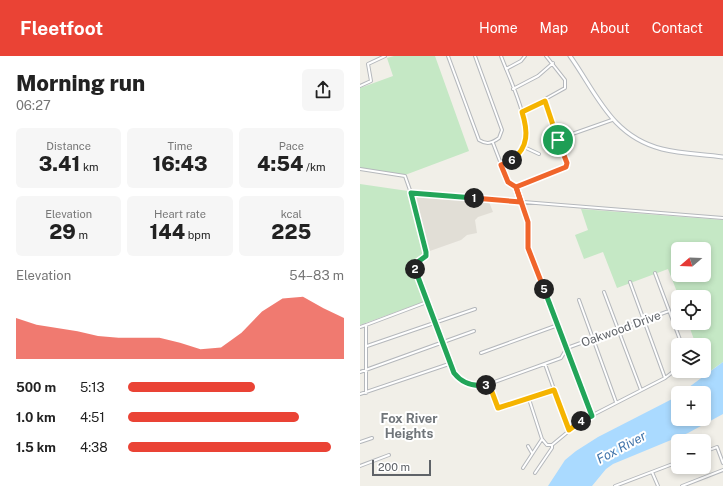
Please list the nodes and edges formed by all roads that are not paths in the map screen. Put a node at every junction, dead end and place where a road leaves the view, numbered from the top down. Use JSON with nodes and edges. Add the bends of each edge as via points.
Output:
{"nodes":[{"id":1,"x":385,"y":56,"type":"edge"},
{"id":2,"x":448,"y":56,"type":"edge"},
{"id":3,"x":475,"y":56,"type":"edge"},
{"id":4,"x":501,"y":56,"type":"edge"},
{"id":5,"x":525,"y":56,"type":"edge"},
{"id":6,"x":546,"y":56,"type":"edge"},
{"id":7,"x":570,"y":56,"type":"edge"},
{"id":8,"x":553,"y":63,"type":"junction"},
{"id":9,"x":506,"y":69,"type":"junction"},
{"id":10,"x":360,"y":86,"type":"edge"},
{"id":11,"x":513,"y":89,"type":"junction"},
{"id":12,"x":545,"y":101,"type":"junction"},
{"id":13,"x":522,"y":112,"type":"junction"},
{"id":14,"x":612,"y":120,"type":"junction"},
{"id":15,"x":558,"y":140,"type":"junction"},
{"id":16,"x":493,"y":143,"type":"junction"},
{"id":17,"x":524,"y":147,"type":"junction"},
{"id":18,"x":539,"y":154,"type":"dead end"},
{"id":19,"x":723,"y":157,"type":"edge"},
{"id":20,"x":501,"y":165,"type":"junction"},
{"id":21,"x":360,"y":169,"type":"edge"},
{"id":22,"x":516,"y":187,"type":"junction"},
{"id":23,"x":411,"y":193,"type":"junction"},
{"id":24,"x":521,"y":202,"type":"junction"},
{"id":25,"x":723,"y":218,"type":"edge"},
{"id":26,"x":655,"y":273,"type":"dead end"},
{"id":27,"x":630,"y":282,"type":"dead end"},
{"id":28,"x":604,"y":292,"type":"dead end"},
{"id":29,"x":579,"y":300,"type":"dead end"},
{"id":30,"x":428,"y":302,"type":"junction"},
{"id":31,"x":475,"y":308,"type":"dead end"},
{"id":32,"x":670,"y":311,"type":"junction"},
{"id":33,"x":644,"y":320,"type":"junction"},
{"id":34,"x":435,"y":322,"type":"junction"},
{"id":35,"x":366,"y":325,"type":"junction"},
{"id":36,"x":558,"y":325,"type":"junction"},
{"id":37,"x":360,"y":327,"type":"edge"},
{"id":38,"x":618,"y":330,"type":"junction"},
{"id":39,"x":474,"y":331,"type":"dead end"},
{"id":40,"x":593,"y":338,"type":"junction"},
{"id":41,"x":680,"y":338,"type":"edge"},
{"id":42,"x":442,"y":343,"type":"junction"},
{"id":43,"x":367,"y":346,"type":"junction"},
{"id":44,"x":567,"y":348,"type":"junction"},
{"id":45,"x":481,"y":352,"type":"dead end"},
{"id":46,"x":449,"y":364,"type":"junction"},
{"id":47,"x":545,"y":364,"type":"junction"},
{"id":48,"x":367,"y":370,"type":"junction"},
{"id":49,"x":360,"y":372,"type":"edge"},
{"id":50,"x":671,"y":373,"type":"edge"},
{"id":51,"x":665,"y":378,"type":"junction"},
{"id":52,"x":489,"y":384,"type":"junction"},
{"id":53,"x":554,"y":390,"type":"junction"},
{"id":54,"x":641,"y":390,"type":"junction"},
{"id":55,"x":366,"y":393,"type":"junction"},
{"id":56,"x":360,"y":394,"type":"edge"},
{"id":57,"x":529,"y":399,"type":"junction"},
{"id":58,"x":616,"y":402,"type":"junction"},
{"id":59,"x":592,"y":416,"type":"junction"},
{"id":60,"x":569,"y":430,"type":"junction"},
{"id":61,"x":372,"y":438,"type":"dead end"},
{"id":62,"x":542,"y":439,"type":"junction"},
{"id":63,"x":360,"y":442,"type":"edge"},
{"id":64,"x":552,"y":445,"type":"junction"},
{"id":65,"x":528,"y":446,"type":"dead end"},
{"id":66,"x":711,"y":449,"type":"edge"},
{"id":67,"x":532,"y":453,"type":"junction"},
{"id":68,"x":389,"y":455,"type":"dead end"},
{"id":69,"x":723,"y":463,"type":"edge"},
{"id":70,"x":671,"y":465,"type":"edge"},
{"id":71,"x":360,"y":466,"type":"edge"},
{"id":72,"x":523,"y":468,"type":"dead end"},
{"id":73,"x":723,"y":470,"type":"edge"},
{"id":74,"x":652,"y":472,"type":"junction"},
{"id":75,"x":535,"y":473,"type":"dead end"},
{"id":76,"x":615,"y":486,"type":"edge"},
{"id":77,"x":658,"y":486,"type":"edge"},
{"id":78,"x":682,"y":486,"type":"edge"}],
"edges":[{"from":1,"to":10,"type":"street","via":[[370,62],[370,83]]},
{"from":2,"to":16,"type":"street","via":[[479,140]]},
{"from":3,"to":16,"type":"street","via":[[502,130],[500,138]]},
{"from":4,"to":9,"type":"street"},
{"from":5,"to":9,"type":"street"},
{"from":6,"to":8,"type":"street"},
{"from":7,"to":14,"type":"main road"},
{"from":8,"to":11,"type":"street","via":[[538,76]]},
{"from":8,"to":12,"type":"street","via":[[567,85]]},
{"from":9,"to":11,"type":"street"},
{"from":11,"to":13,"type":"street"},
{"from":12,"to":13,"type":"street"},
{"from":12,"to":15,"type":"street"},
{"from":13,"to":17,"type":"street","via":[[527,133]]},
{"from":14,"to":15,"type":"street"},
{"from":14,"to":19,"type":"main road","via":[[628,133],[650,145]]},
{"from":15,"to":22,"type":"street","via":[[567,163],[566,167]]},
{"from":16,"to":20,"type":"street"},
{"from":17,"to":18,"type":"street"},
{"from":17,"to":20,"type":"street","via":[[517,156]]},
{"from":20,"to":22,"type":"street","via":[[508,182]]},
{"from":21,"to":23,"type":"street","via":[[405,176]]},
{"from":22,"to":24,"type":"street"},
{"from":23,"to":24,"type":"street"},
{"from":23,"to":30,"type":"street","name":"Oakwood Drive","via":[[426,256],[416,262],[415,267]]},
{"from":24,"to":25,"type":"street"},
{"from":24,"to":36,"type":"street","via":[[529,228],[528,248]]},
{"from":26,"to":32,"type":"street"},
{"from":27,"to":33,"type":"street"},
{"from":28,"to":38,"type":"street"},
{"from":29,"to":40,"type":"street"},
{"from":30,"to":34,"type":"street","name":"Oakwood Drive"},
{"from":30,"to":35,"type":"street"},
{"from":31,"to":34,"type":"street"},
{"from":32,"to":33,"type":"street","name":"Oakwood Drive"},
{"from":32,"to":41,"type":"street"},
{"from":33,"to":38,"type":"street","name":"Oakwood Drive"},
{"from":33,"to":51,"type":"street"},
{"from":34,"to":42,"type":"street","name":"Oakwood Drive"},
{"from":34,"to":43,"type":"street"},
{"from":35,"to":37,"type":"street"},
{"from":35,"to":43,"type":"street"},
{"from":36,"to":44,"type":"street"},
{"from":36,"to":45,"type":"street"},
{"from":38,"to":40,"type":"street","name":"Oakwood Drive"},
{"from":38,"to":54,"type":"street"},
{"from":39,"to":42,"type":"street"},
{"from":40,"to":44,"type":"street","name":"Oakwood Drive"},
{"from":40,"to":58,"type":"street"},
{"from":42,"to":46,"type":"street","name":"Oakwood Drive"},
{"from":42,"to":48,"type":"street"},
{"from":43,"to":48,"type":"street"},
{"from":44,"to":47,"type":"street","name":"Oakwood Drive","via":[[561,358]]},
{"from":44,"to":59,"type":"street"},
{"from":46,"to":52,"type":"street","name":"Oakwood Drive","via":[[464,382]]},
{"from":46,"to":55,"type":"street"},
{"from":47,"to":52,"type":"street","name":"Oakwood Drive"},
{"from":47,"to":53,"type":"street"},
{"from":48,"to":49,"type":"street"},
{"from":48,"to":55,"type":"street"},
{"from":50,"to":51,"type":"street"},
{"from":51,"to":54,"type":"street"},
{"from":52,"to":57,"type":"street","via":[[498,408]]},
{"from":53,"to":57,"type":"street"},
{"from":53,"to":60,"type":"street"},
{"from":54,"to":58,"type":"street"},
{"from":55,"to":56,"type":"street"},
{"from":57,"to":62,"type":"street"},
{"from":58,"to":59,"type":"street"},
{"from":59,"to":60,"type":"street"},
{"from":60,"to":64,"type":"street"},
{"from":61,"to":63,"type":"street"},
{"from":62,"to":64,"type":"street","via":[[547,445]]},
{"from":62,"to":67,"type":"street"},
{"from":64,"to":75,"type":"street"},
{"from":65,"to":67,"type":"street"},
{"from":66,"to":69,"type":"street","via":[[717,447]]},
{"from":67,"to":72,"type":"street"},
{"from":68,"to":71,"type":"street"},
{"from":70,"to":74,"type":"street"},
{"from":73,"to":78,"type":"street"},
{"from":74,"to":76,"type":"street"},
{"from":74,"to":77,"type":"street"}]}
